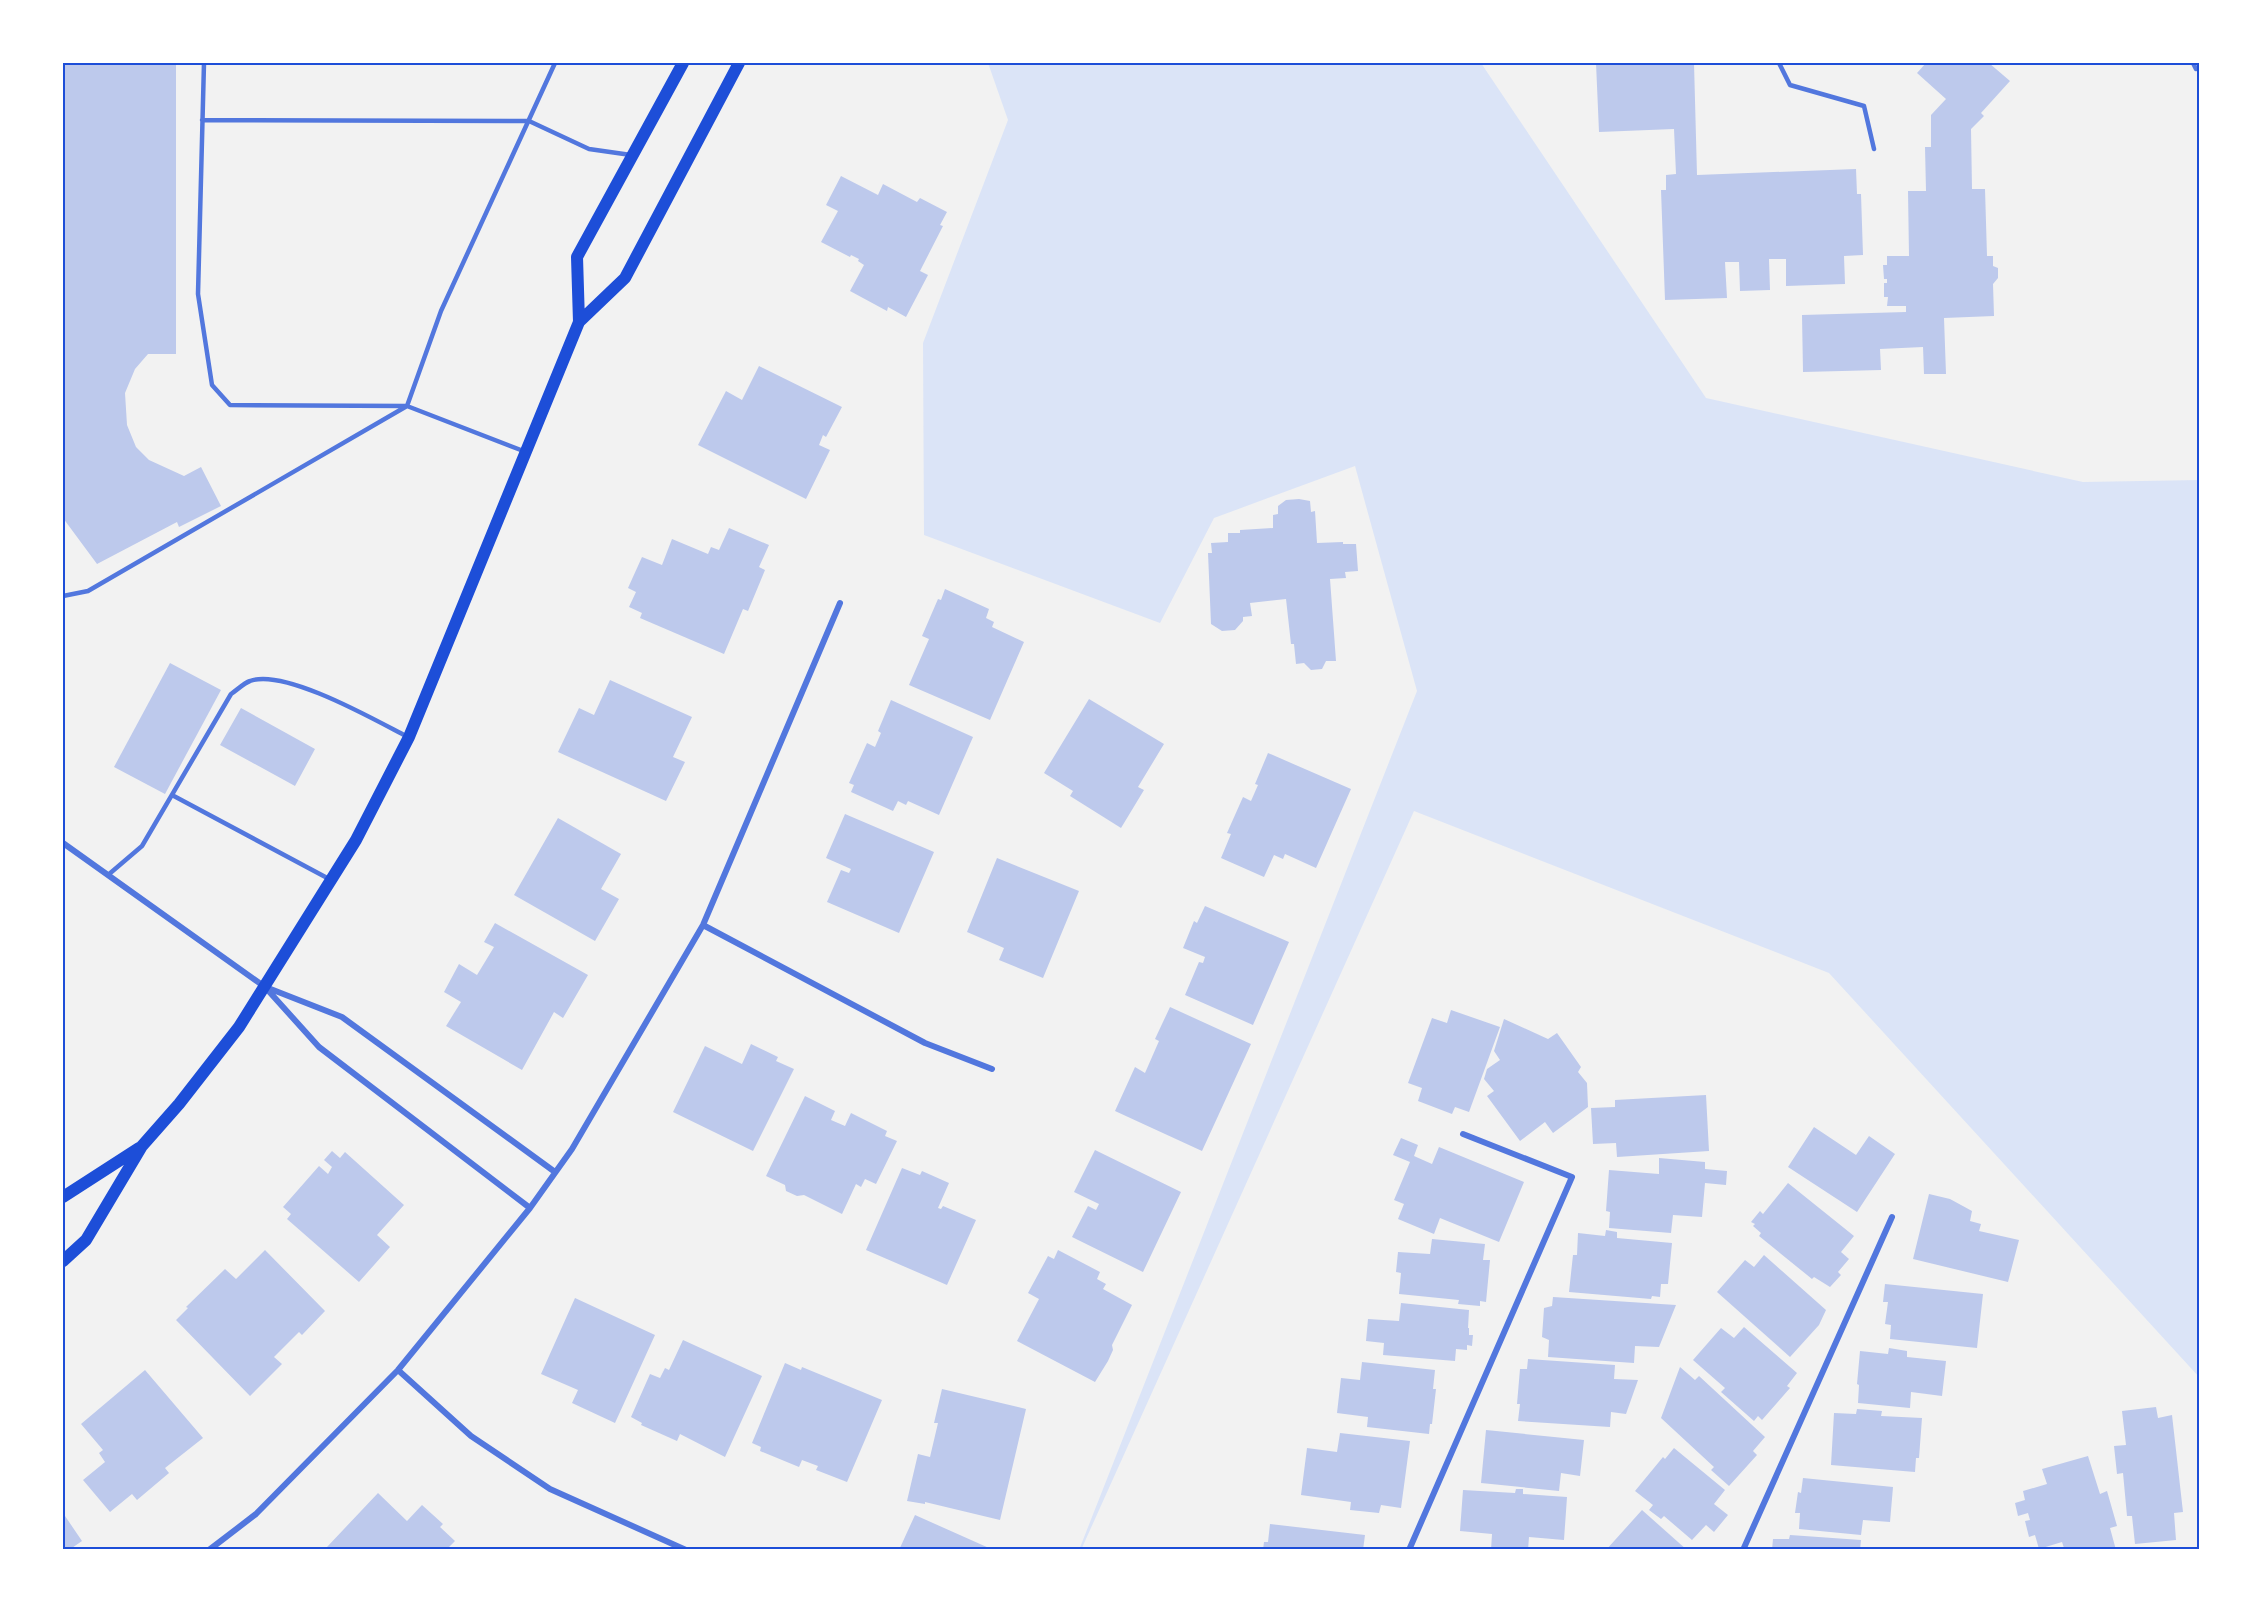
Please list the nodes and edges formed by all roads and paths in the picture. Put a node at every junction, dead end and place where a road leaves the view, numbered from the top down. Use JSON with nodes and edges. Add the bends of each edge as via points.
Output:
{"nodes":[{"id":1,"x":204,"y":63,"type":"edge"},
{"id":2,"x":555,"y":63,"type":"edge"},
{"id":3,"x":682,"y":63,"type":"edge"},
{"id":4,"x":739,"y":63,"type":"edge"},
{"id":5,"x":1779,"y":63,"type":"edge"},
{"id":6,"x":2193,"y":63,"type":"edge"},
{"id":7,"x":2200,"y":68,"type":"edge"},
{"id":8,"x":202,"y":120,"type":"junction"},
{"id":9,"x":529,"y":122,"type":"junction"},
{"id":10,"x":1874,"y":148,"type":"dead end"},
{"id":11,"x":632,"y":155,"type":"junction"},
{"id":12,"x":579,"y":322,"type":"junction"},
{"id":13,"x":407,"y":406,"type":"junction"},
{"id":14,"x":526,"y":453,"type":"junction"},
{"id":15,"x":63,"y":596,"type":"edge"},
{"id":16,"x":840,"y":603,"type":"dead end"},
{"id":17,"x":409,"y":737,"type":"junction"},
{"id":18,"x":172,"y":795,"type":"junction"},
{"id":19,"x":63,"y":843,"type":"edge"},
{"id":20,"x":108,"y":875,"type":"junction"},
{"id":21,"x":332,"y":881,"type":"junction"},
{"id":22,"x":703,"y":925,"type":"junction"},
{"id":23,"x":265,"y":987,"type":"junction"},
{"id":24,"x":992,"y":1069,"type":"dead end"},
{"id":25,"x":1463,"y":1134,"type":"dead end"},
{"id":26,"x":142,"y":1146,"type":"junction"},
{"id":27,"x":555,"y":1172,"type":"junction"},
{"id":28,"x":63,"y":1197,"type":"edge"},
{"id":29,"x":530,"y":1208,"type":"junction"},
{"id":30,"x":1892,"y":1217,"type":"dead end"},
{"id":31,"x":63,"y":1261,"type":"edge"},
{"id":32,"x":398,"y":1370,"type":"junction"},
{"id":33,"x":209,"y":1550,"type":"edge"},
{"id":34,"x":686,"y":1550,"type":"edge"},
{"id":35,"x":1409,"y":1550,"type":"edge"},
{"id":36,"x":1743,"y":1550,"type":"edge"}],
"edges":[{"from":1,"to":8,"type":"lane"},
{"from":2,"to":9,"type":"lane"},
{"from":3,"to":11,"type":"main road"},
{"from":4,"to":12,"type":"main road","via":[[625,278]]},
{"from":5,"to":10,"type":"lane","via":[[1790,85],[1864,106]]},
{"from":6,"to":7,"type":"lane","via":[[2196,69]]},
{"from":8,"to":9,"type":"lane"},
{"from":8,"to":13,"type":"lane","via":[[198,294],[212,385],[230,405]]},
{"from":9,"to":11,"type":"lane","via":[[589,149]]},
{"from":9,"to":13,"type":"lane","via":[[441,311]]},
{"from":11,"to":12,"type":"main road","via":[[577,257]]},
{"from":12,"to":14,"type":"main road"},
{"from":13,"to":14,"type":"lane"},
{"from":13,"to":15,"type":"lane","via":[[88,591]]},
{"from":14,"to":17,"type":"main road"},
{"from":16,"to":22,"type":"street"},
{"from":17,"to":18,"type":"lane","via":[[304,687],[270,679],[250,681],[231,694]]},
{"from":17,"to":21,"type":"main road"},
{"from":18,"to":20,"type":"lane","via":[[142,846]]},
{"from":18,"to":21,"type":"lane"},
{"from":19,"to":20,"type":"street"},
{"from":20,"to":23,"type":"street"},
{"from":21,"to":23,"type":"main road"},
{"from":22,"to":24,"type":"street","via":[[925,1043]]},
{"from":22,"to":27,"type":"street"},
{"from":23,"to":26,"type":"main road","via":[[239,1027]]},
{"from":23,"to":27,"type":"street","via":[[342,1017]]},
{"from":23,"to":29,"type":"street","via":[[319,1047]]},
{"from":25,"to":35,"type":"street","via":[[1572,1177]]},
{"from":26,"to":28,"type":"main road"},
{"from":26,"to":31,"type":"main road","via":[[86,1240]]},
{"from":27,"to":29,"type":"street"},
{"from":29,"to":32,"type":"street"},
{"from":30,"to":36,"type":"street"},
{"from":32,"to":33,"type":"street","via":[[256,1514]]},
{"from":32,"to":34,"type":"street","via":[[471,1436],[550,1489]]}]}
